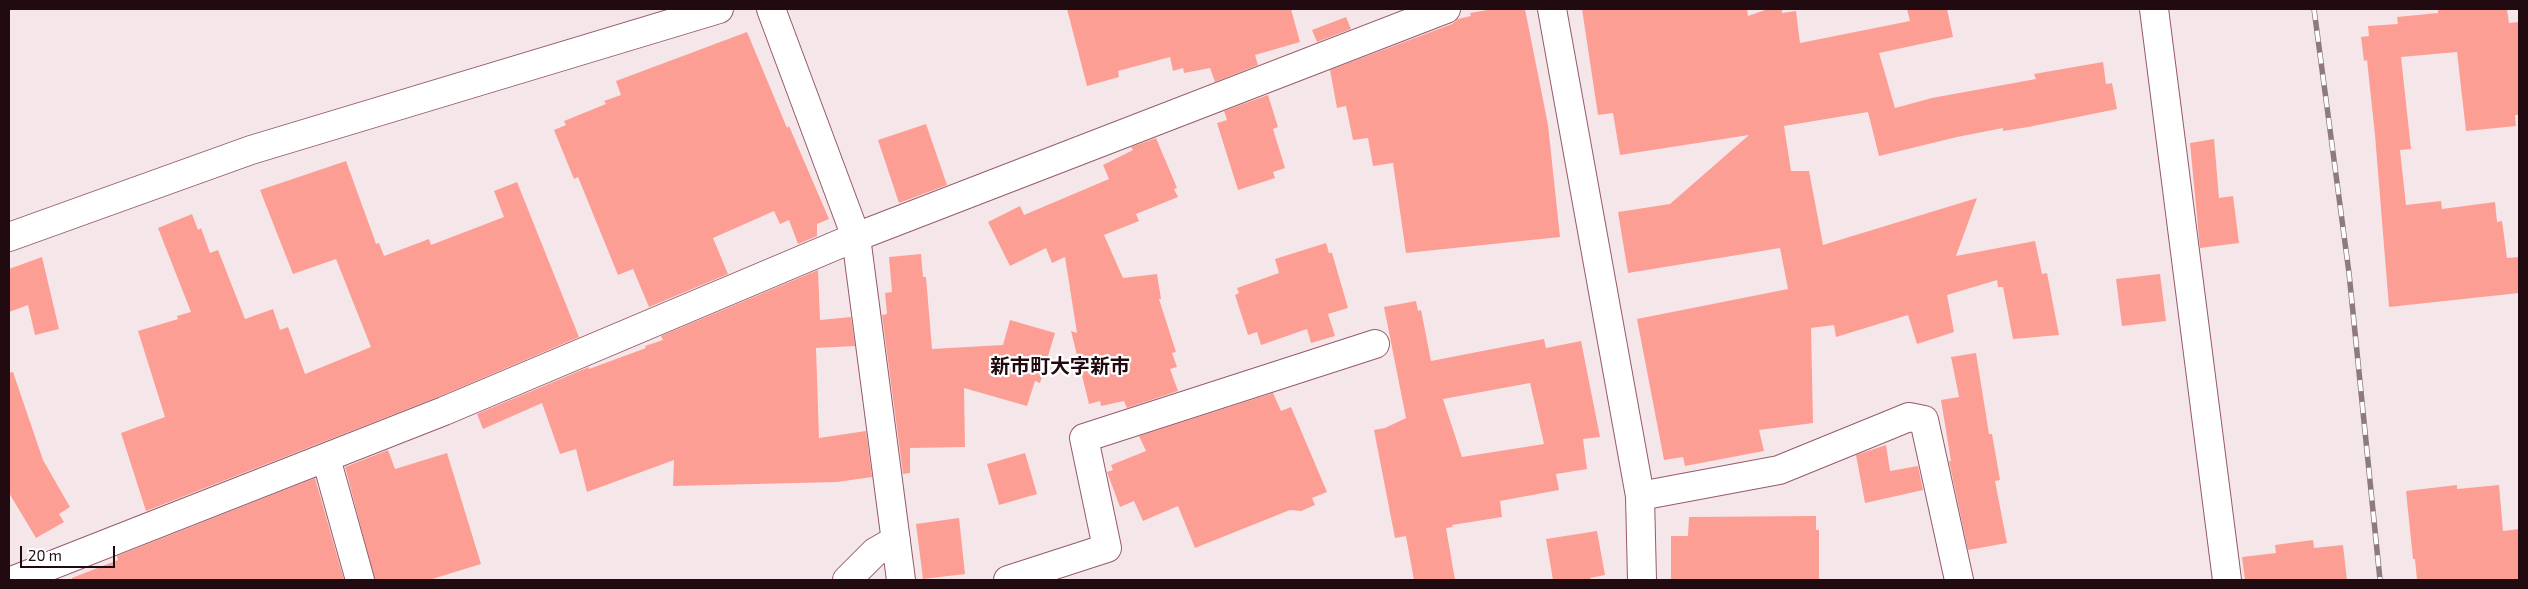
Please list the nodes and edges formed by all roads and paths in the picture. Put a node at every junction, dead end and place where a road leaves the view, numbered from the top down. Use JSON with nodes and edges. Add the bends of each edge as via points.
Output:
{"nodes":[{"id":1,"x":718,"y":9,"type":"edge"},
{"id":2,"x":771,"y":9,"type":"edge"},
{"id":3,"x":1446,"y":9,"type":"edge"},
{"id":4,"x":1552,"y":9,"type":"edge"},
{"id":5,"x":2154,"y":9,"type":"edge"},
{"id":6,"x":9,"y":237,"type":"edge"},
{"id":7,"x":856,"y":237,"type":"junction"},
{"id":8,"x":1376,"y":344,"type":"dead end"},
{"id":9,"x":326,"y":458,"type":"junction"},
{"id":10,"x":1640,"y":496,"type":"junction"},
{"id":11,"x":896,"y":540,"type":"junction"},
{"id":12,"x":14,"y":580,"type":"edge"},
{"id":13,"x":360,"y":580,"type":"edge"},
{"id":14,"x":847,"y":580,"type":"edge"},
{"id":15,"x":901,"y":580,"type":"edge"},
{"id":16,"x":1008,"y":580,"type":"edge"},
{"id":17,"x":1642,"y":580,"type":"edge"},
{"id":18,"x":1959,"y":580,"type":"edge"},
{"id":19,"x":2227,"y":580,"type":"edge"}],
"edges":[{"from":1,"to":6,"type":"street","via":[[251,150]]},
{"from":2,"to":7,"type":"street"},
{"from":3,"to":7,"type":"street"},
{"from":4,"to":10,"type":"street"},
{"from":5,"to":19,"type":"street"},
{"from":7,"to":9,"type":"street"},
{"from":7,"to":11,"type":"street"},
{"from":8,"to":16,"type":"street","via":[[1084,438],[1107,548]]},
{"from":9,"to":12,"type":"street"},
{"from":9,"to":13,"type":"street"},
{"from":10,"to":17,"type":"street"},
{"from":10,"to":18,"type":"street","via":[[1779,470],[1909,417],[1924,420]]},
{"from":11,"to":14,"type":"street","via":[[875,552]]},
{"from":11,"to":15,"type":"street"}]}
